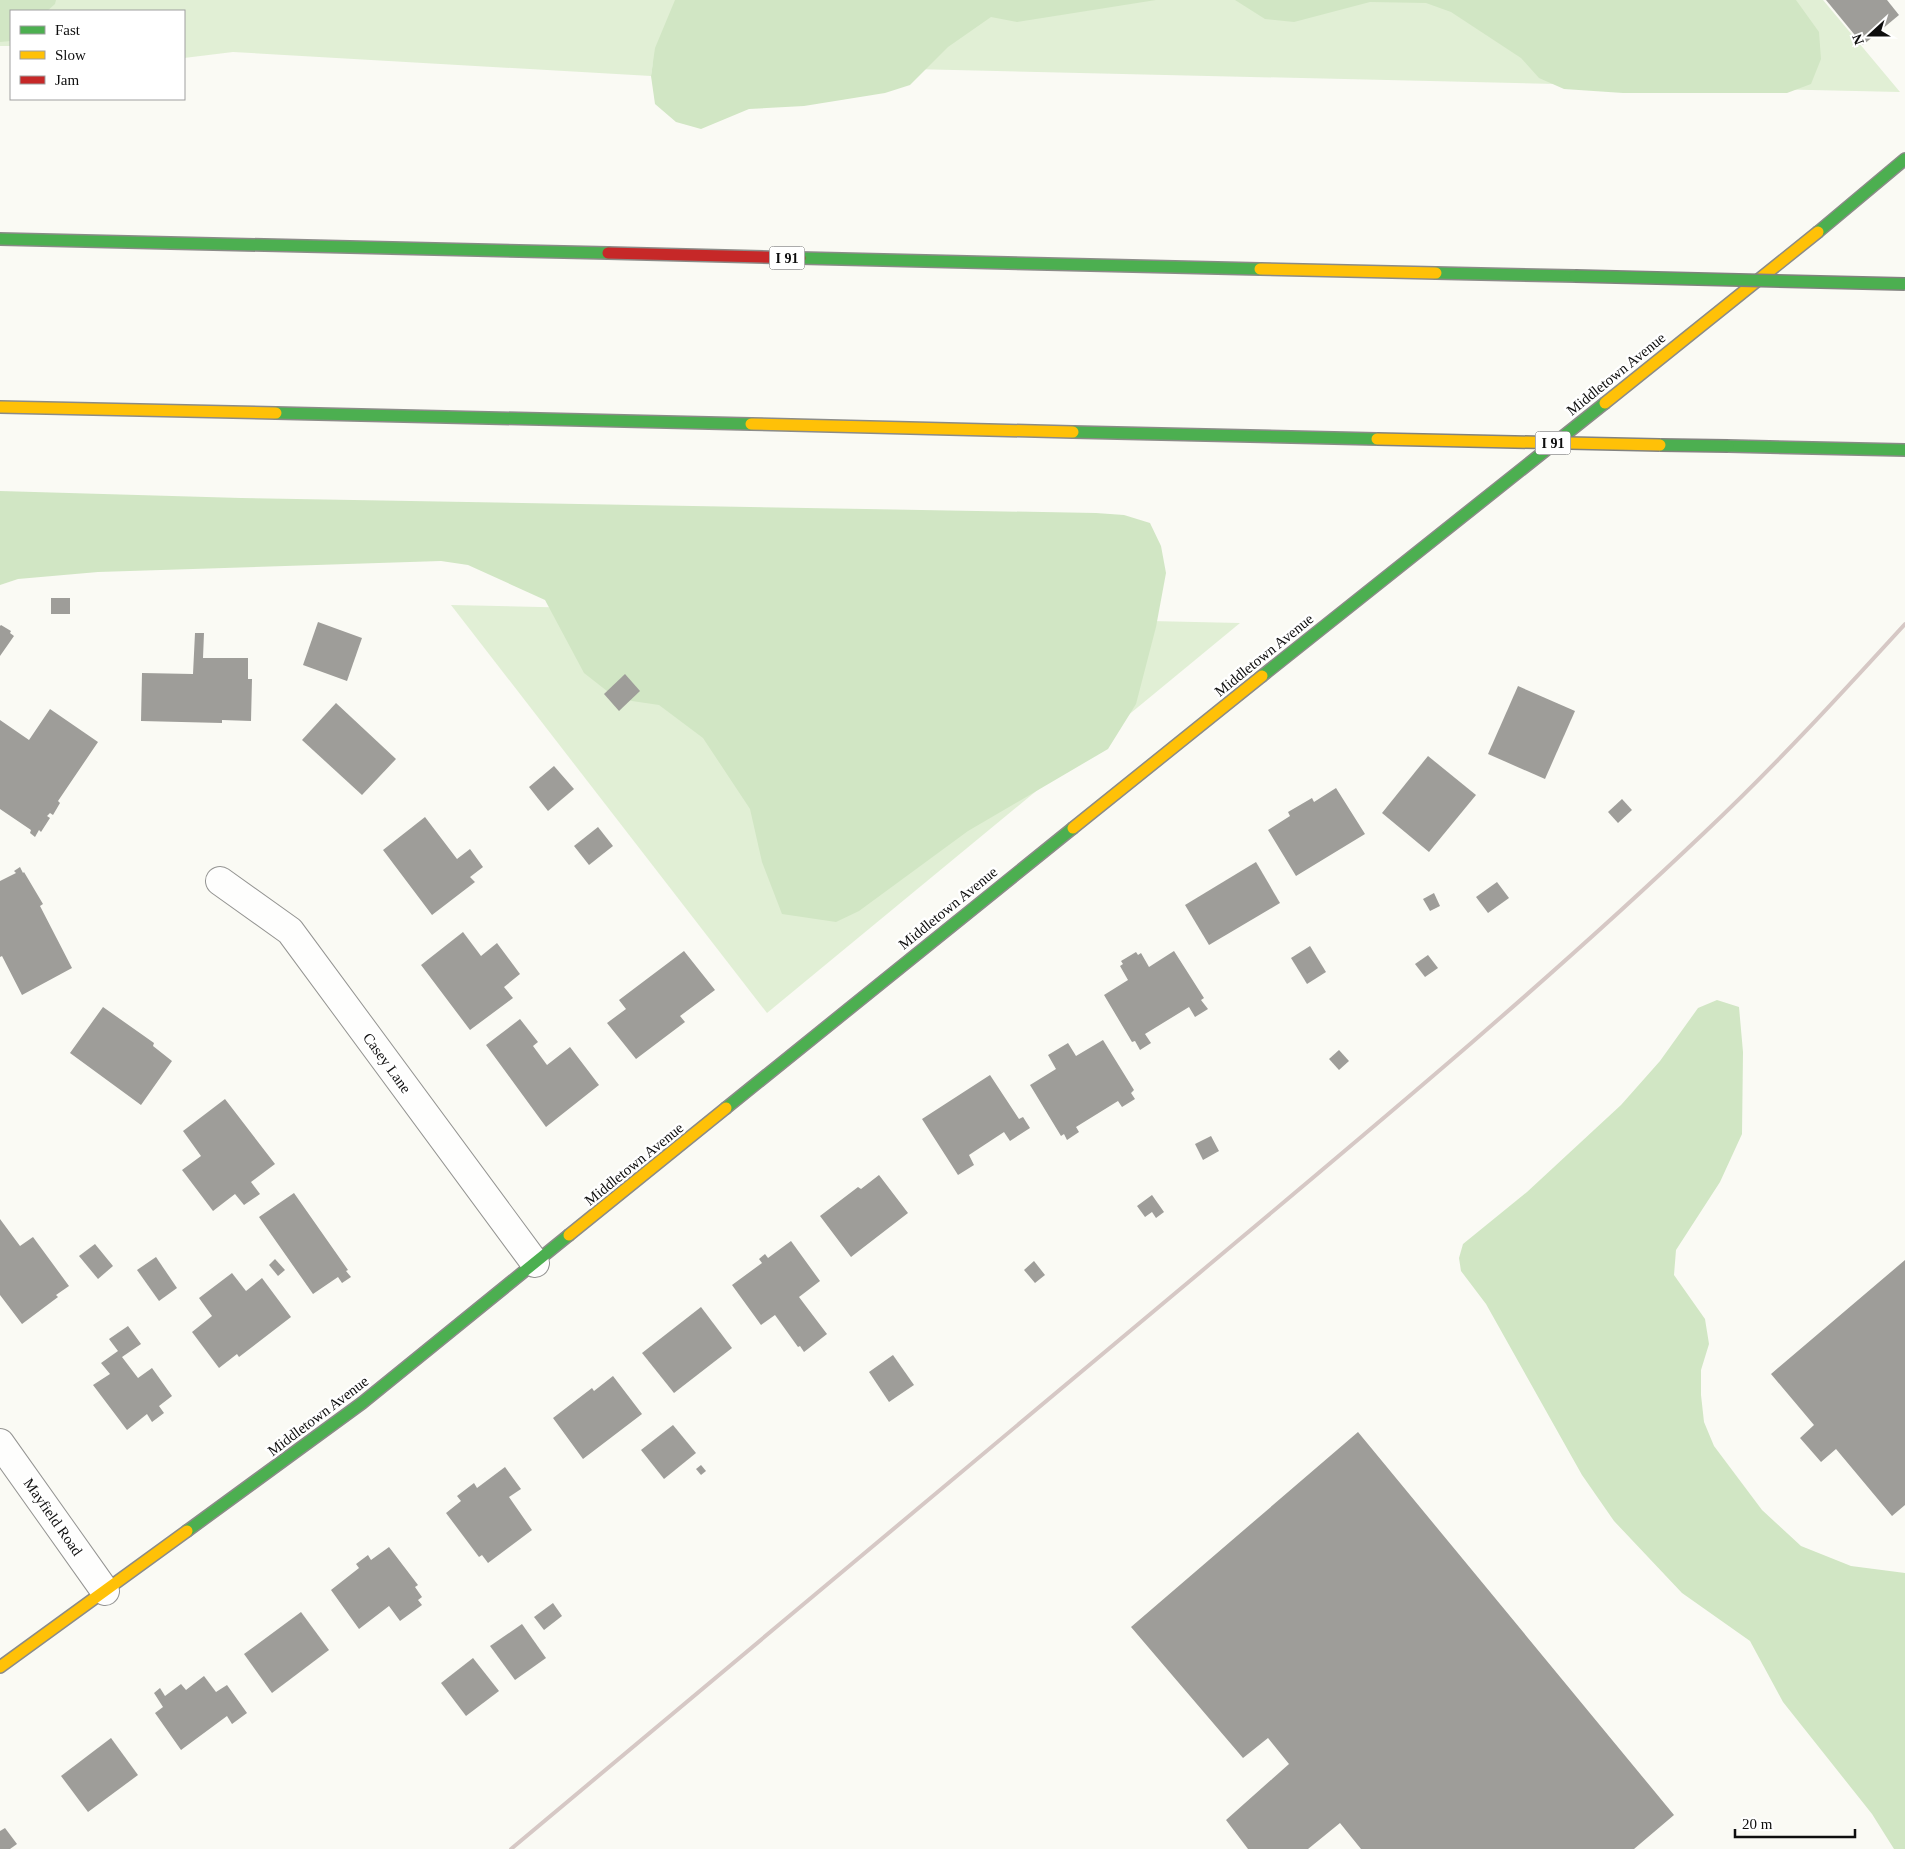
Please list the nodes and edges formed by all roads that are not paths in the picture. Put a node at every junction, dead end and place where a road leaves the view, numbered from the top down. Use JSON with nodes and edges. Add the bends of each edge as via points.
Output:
{"nodes":[{"id":1,"x":1905,"y":159,"type":"edge"},
{"id":2,"x":0,"y":239,"type":"edge"},
{"id":3,"x":1905,"y":284,"type":"edge"},
{"id":4,"x":0,"y":407,"type":"edge"},
{"id":5,"x":1905,"y":450,"type":"edge"},
{"id":6,"x":220,"y":881,"type":"dead end"},
{"id":7,"x":535,"y":1263,"type":"junction"},
{"id":8,"x":0,"y":1443,"type":"edge"},
{"id":9,"x":105,"y":1590,"type":"junction"},
{"id":10,"x":0,"y":1667,"type":"edge"}],
"edges":[{"from":1,"to":7,"type":"main road","name":"Middletown Avenue","via":[[1795,251],[1124,786]]},
{"from":2,"to":3,"type":"main road","number":"I 91","bridge":true},
{"from":4,"to":5,"type":"main road","number":"I 91","bridge":true},
{"from":6,"to":7,"type":"street","name":"Casey Lane","via":[[290,931]]},
{"from":7,"to":9,"type":"main road","name":"Middletown Avenue","via":[[362,1403]]},
{"from":8,"to":9,"type":"street","name":"Mayfield Road"},
{"from":9,"to":10,"type":"main road","name":"Middletown Avenue"}]}
